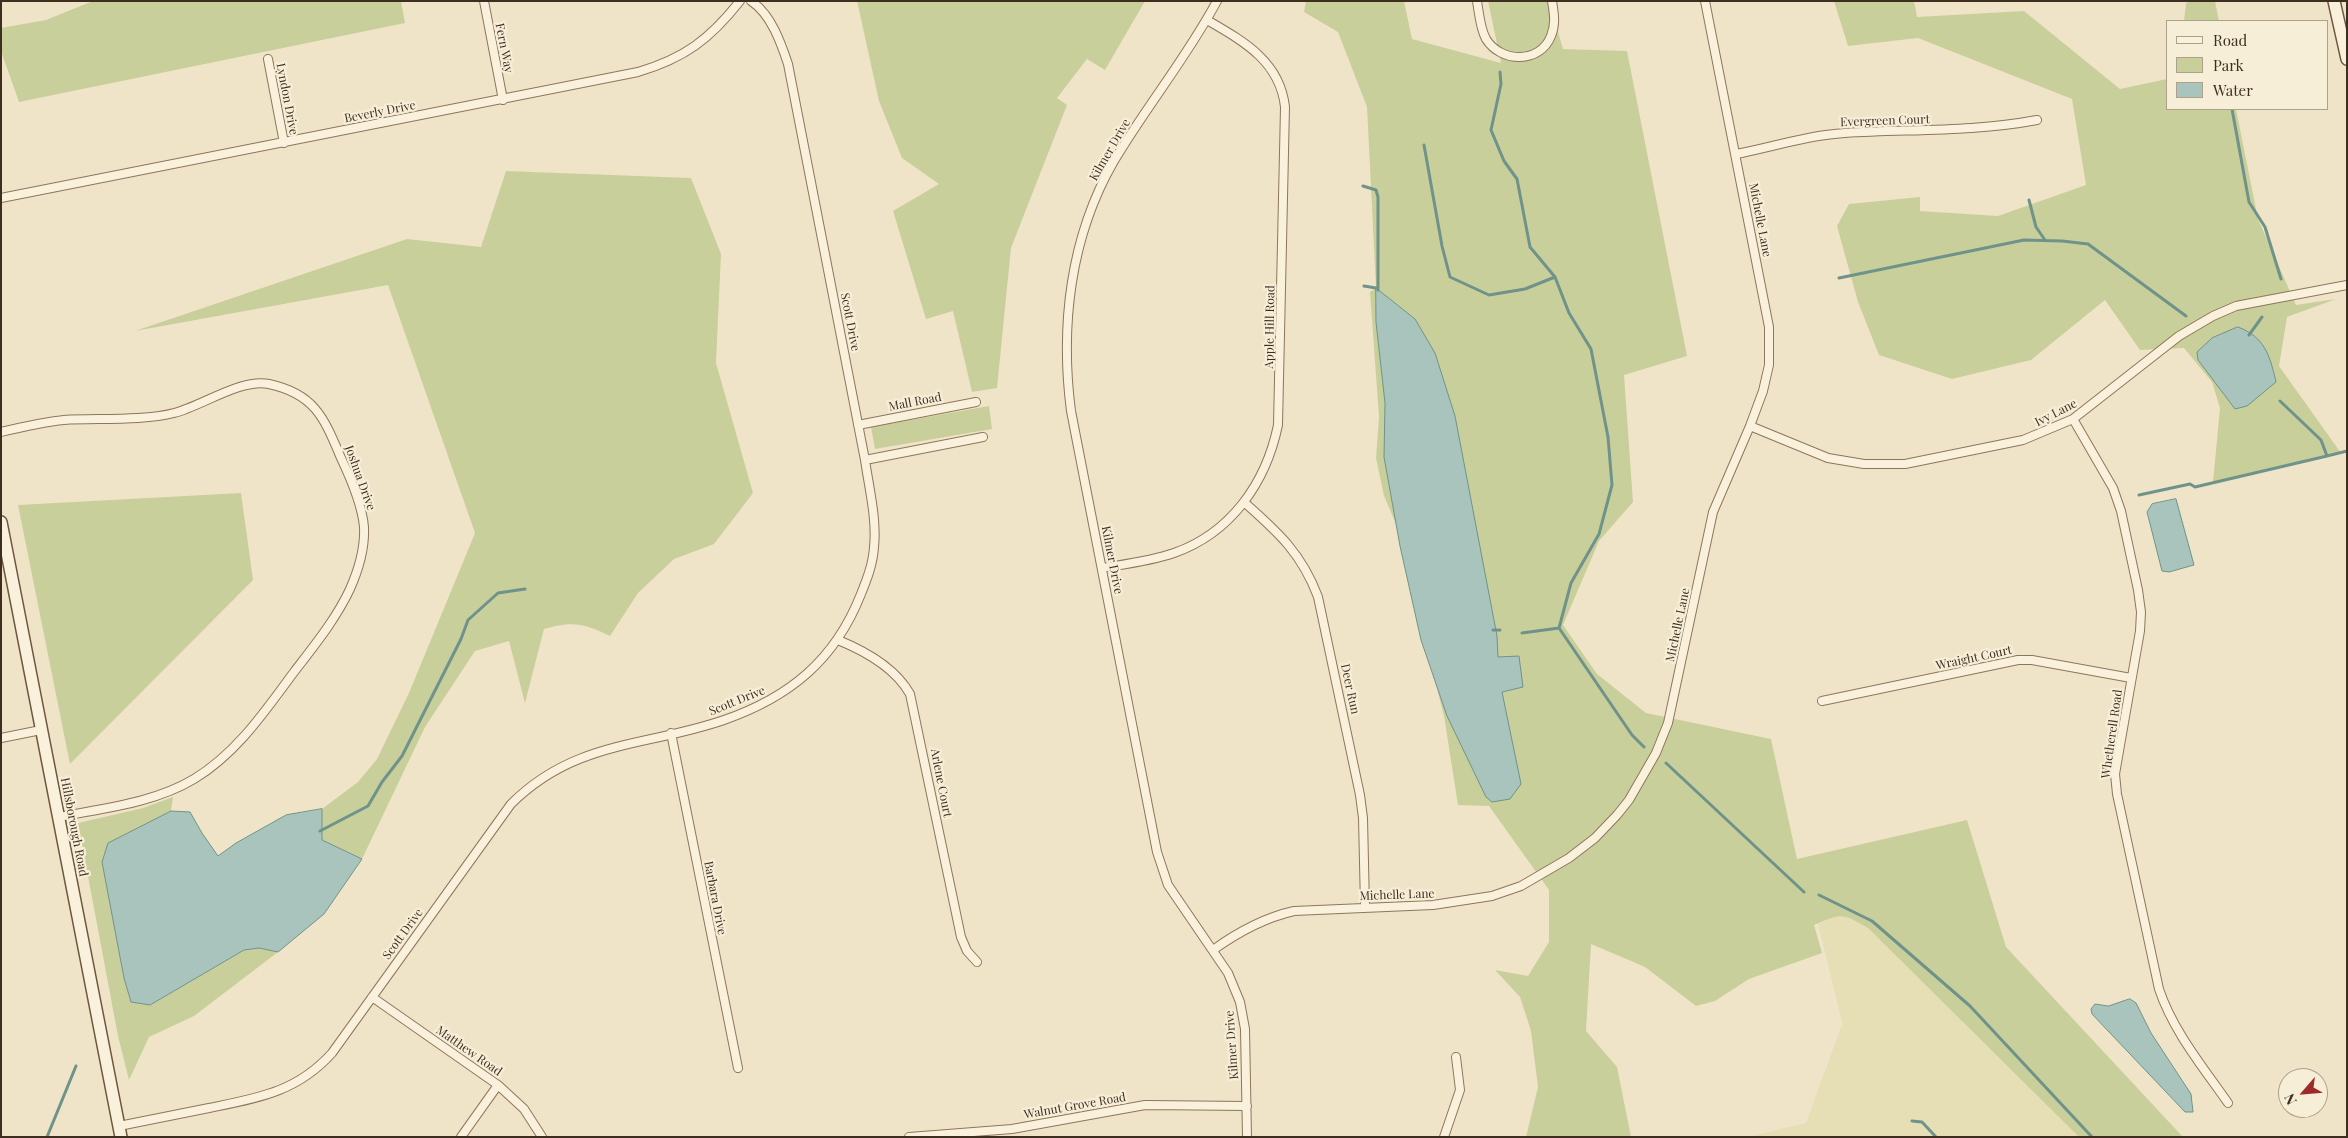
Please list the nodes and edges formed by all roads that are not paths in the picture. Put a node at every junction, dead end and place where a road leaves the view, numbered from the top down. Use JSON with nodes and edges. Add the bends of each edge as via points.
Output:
{"nodes":[{"id":1,"x":484,"y":1,"type":"edge"},
{"id":2,"x":740,"y":1,"type":"edge"},
{"id":3,"x":751,"y":1,"type":"edge"},
{"id":4,"x":1217,"y":1,"type":"edge"},
{"id":5,"x":1477,"y":1,"type":"edge"},
{"id":6,"x":1552,"y":1,"type":"edge"},
{"id":7,"x":1705,"y":1,"type":"edge"},
{"id":8,"x":2334,"y":1,"type":"edge"},
{"id":9,"x":1206,"y":20,"type":"junction"},
{"id":10,"x":268,"y":59,"type":"dead end"},
{"id":11,"x":2347,"y":59,"type":"edge"},
{"id":12,"x":503,"y":100,"type":"junction"},
{"id":13,"x":2036,"y":120,"type":"dead end"},
{"id":14,"x":284,"y":143,"type":"junction"},
{"id":15,"x":1736,"y":154,"type":"junction"},
{"id":16,"x":1,"y":198,"type":"edge"},
{"id":17,"x":2347,"y":285,"type":"edge"},
{"id":18,"x":976,"y":402,"type":"dead end"},
{"id":19,"x":2073,"y":419,"type":"junction"},
{"id":20,"x":858,"y":425,"type":"junction"},
{"id":21,"x":1750,"y":426,"type":"junction"},
{"id":22,"x":1,"y":432,"type":"edge"},
{"id":23,"x":983,"y":437,"type":"dead end"},
{"id":24,"x":866,"y":460,"type":"junction"},
{"id":25,"x":1245,"y":503,"type":"junction"},
{"id":26,"x":1,"y":522,"type":"edge"},
{"id":27,"x":1102,"y":568,"type":"junction"},
{"id":28,"x":838,"y":640,"type":"junction"},
{"id":29,"x":2131,"y":678,"type":"junction"},
{"id":30,"x":1822,"y":701,"type":"dead end"},
{"id":31,"x":41,"y":730,"type":"junction"},
{"id":32,"x":671,"y":734,"type":"junction"},
{"id":33,"x":1,"y":738,"type":"edge"},
{"id":34,"x":58,"y":817,"type":"junction"},
{"id":35,"x":1365,"y":907,"type":"junction"},
{"id":36,"x":1213,"y":950,"type":"junction"},
{"id":37,"x":977,"y":962,"type":"dead end"},
{"id":38,"x":372,"y":997,"type":"junction"},
{"id":39,"x":1456,"y":1057,"type":"dead end"},
{"id":40,"x":738,"y":1068,"type":"dead end"},
{"id":41,"x":498,"y":1085,"type":"junction"},
{"id":42,"x":2228,"y":1103,"type":"dead end"},
{"id":43,"x":1246,"y":1106,"type":"junction"},
{"id":44,"x":120,"y":1131,"type":"edge"},
{"id":45,"x":461,"y":1137,"type":"edge"},
{"id":46,"x":542,"y":1137,"type":"edge"},
{"id":47,"x":909,"y":1137,"type":"edge"},
{"id":48,"x":1247,"y":1137,"type":"edge"},
{"id":49,"x":1444,"y":1137,"type":"edge"}],
"edges":[{"from":1,"to":12,"type":"street","name":"Fern Way"},
{"from":2,"to":12,"type":"street","name":"Beverly Drive","via":[[723,23],[696,46],[656,66]]},
{"from":3,"to":20,"type":"street","name":"Scott Drive","via":[[762,10],[788,64]]},
{"from":4,"to":9,"type":"street","name":"Kilmer Drive"},
{"from":5,"to":6,"type":"street","via":[[1490,44],[1497,52],[1516,58],[1532,54],[1548,43],[1554,26]]},
{"from":7,"to":15,"type":"street","name":"Michelle Lane"},
{"from":8,"to":11,"type":"street"},
{"from":9,"to":25,"type":"street","name":"Apple Hill Road","via":[[1264,58],[1280,84],[1285,107],[1278,425],[1270,456]]},
{"from":9,"to":27,"type":"street","name":"Kilmer Drive","via":[[1114,162],[1091,210],[1076,259],[1066,326],[1068,387]]},
{"from":10,"to":14,"type":"street","name":"Lyndon Drive"},
{"from":12,"to":14,"type":"street","name":"Beverly Drive"},
{"from":13,"to":15,"type":"street","name":"Evergreen Court","via":[[1974,129],[1844,133]]},
{"from":14,"to":16,"type":"street","name":"Beverly Drive"},
{"from":15,"to":21,"type":"street","name":"Michelle Lane","via":[[1769,327],[1769,365]]},
{"from":17,"to":19,"type":"street","name":"Ivy Lane","via":[[2236,306],[2213,316],[2179,336]]},
{"from":18,"to":20,"type":"street","name":"Mall Road"},
{"from":19,"to":21,"type":"street","name":"Ivy Lane","via":[[2023,440],[1905,464],[1864,464],[1828,458]]},
{"from":19,"to":29,"type":"street","name":"Whetherell Road","via":[[2113,488],[2123,520],[2141,612]]},
{"from":20,"to":24,"type":"street","name":"Scott Drive"},
{"from":21,"to":35,"type":"street","name":"Michelle Lane","via":[[1713,512],[1668,723],[1656,753],[1617,815],[1569,858],[1536,878],[1499,894],[1452,904]]},
{"from":22,"to":34,"type":"street","name":"Joshua Drive","via":[[62,420],[171,414],[247,385],[267,384],[294,391],[310,402],[324,419],[361,510],[364,528],[358,566],[343,602],[317,642],[231,750],[193,779],[163,794]]},
{"from":23,"to":24,"type":"street"},
{"from":24,"to":28,"type":"street","name":"Scott Drive","via":[[875,546],[865,586],[853,616]]},
{"from":25,"to":27,"type":"street","name":"Apple Hill Road","via":[[1213,532],[1188,547],[1156,558]]},
{"from":25,"to":35,"type":"street","name":"Deer Run","via":[[1294,550],[1318,597],[1360,795]]},
{"from":26,"to":31,"type":"street","name":"Hillsborough Road"},
{"from":27,"to":36,"type":"street","name":"Kilmer Drive","via":[[1162,872],[1176,900]]},
{"from":28,"to":32,"type":"street","name":"Scott Drive","via":[[806,676],[766,702],[723,720]]},
{"from":28,"to":37,"type":"street","name":"Arlene Court","via":[[883,665],[906,686],[910,694],[961,937]]},
{"from":29,"to":30,"type":"street","name":"Wraight Court","via":[[2018,660]]},
{"from":29,"to":42,"type":"street","name":"Whetherell Road","via":[[2115,774],[2159,989],[2176,1026]]},
{"from":31,"to":33,"type":"street"},
{"from":31,"to":34,"type":"street","name":"Hillsborough Road"},
{"from":32,"to":38,"type":"street","name":"Scott Drive","via":[[584,756],[550,773],[520,796]]},
{"from":32,"to":40,"type":"street","name":"Barbara Drive"},
{"from":34,"to":44,"type":"street","name":"Hillsborough Road"},
{"from":35,"to":36,"type":"street","name":"Michelle Lane","via":[[1305,909],[1278,914],[1248,926]]},
{"from":36,"to":43,"type":"street","name":"Kilmer Drive","via":[[1228,973],[1240,1002],[1245,1029]]},
{"from":38,"to":41,"type":"street","name":"Matthew Road"},
{"from":38,"to":44,"type":"street","name":"Scott Drive","via":[[324,1062],[293,1085],[268,1096]]},
{"from":39,"to":49,"type":"street","via":[[1460,1090]]},
{"from":41,"to":45,"type":"street"},
{"from":41,"to":46,"type":"street","name":"Matthew Road","via":[[524,1109]]},
{"from":43,"to":47,"type":"street","name":"Walnut Grove Road","via":[[1145,1105],[996,1131]]},
{"from":43,"to":48,"type":"street","name":"Kilmer Drive"}]}
